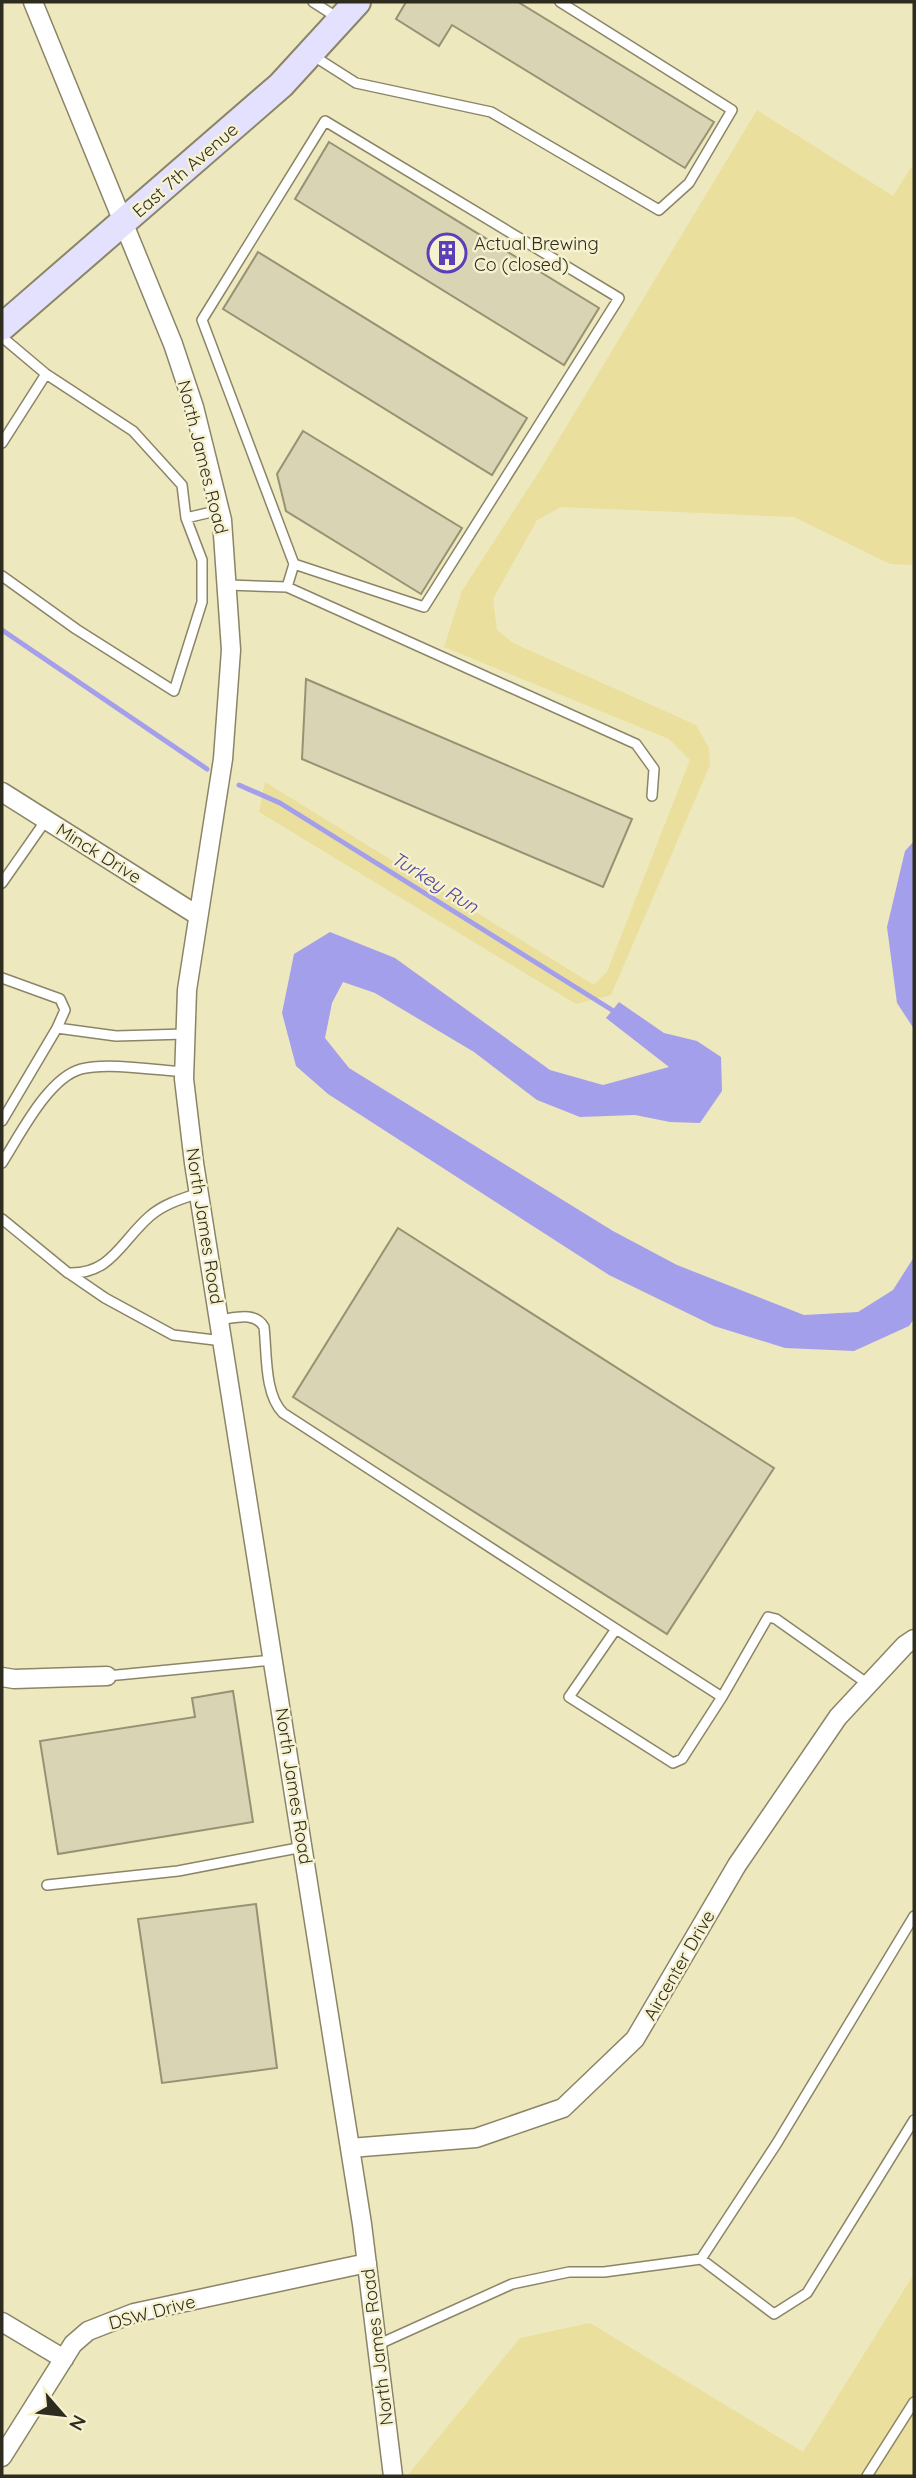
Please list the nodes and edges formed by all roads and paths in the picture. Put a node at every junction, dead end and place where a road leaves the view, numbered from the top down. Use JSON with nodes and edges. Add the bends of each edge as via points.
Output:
{"nodes":[{"id":1,"x":33,"y":2,"type":"edge"},
{"id":2,"x":313,"y":2,"type":"edge"},
{"id":3,"x":560,"y":2,"type":"edge"},
{"id":4,"x":349,"y":11,"type":"edge"},
{"id":5,"x":311,"y":54,"type":"junction"},
{"id":6,"x":122,"y":225,"type":"junction"},
{"id":7,"x":2,"y":327,"type":"edge"},
{"id":8,"x":2,"y":337,"type":"edge"},
{"id":9,"x":46,"y":374,"type":"junction"},
{"id":10,"x":2,"y":443,"type":"edge"},
{"id":11,"x":220,"y":510,"type":"junction"},
{"id":12,"x":186,"y":518,"type":"junction"},
{"id":13,"x":294,"y":564,"type":"junction"},
{"id":14,"x":2,"y":576,"type":"edge"},
{"id":15,"x":228,"y":585,"type":"junction"},
{"id":16,"x":287,"y":587,"type":"junction"},
{"id":17,"x":2,"y":792,"type":"edge"},
{"id":18,"x":652,"y":796,"type":"dead end"},
{"id":19,"x":46,"y":820,"type":"junction"},
{"id":20,"x":2,"y":883,"type":"edge"},
{"id":21,"x":197,"y":915,"type":"junction"},
{"id":22,"x":2,"y":978,"type":"edge"},
{"id":23,"x":57,"y":1028,"type":"junction"},
{"id":24,"x":186,"y":1034,"type":"junction"},
{"id":25,"x":184,"y":1073,"type":"junction"},
{"id":26,"x":2,"y":1121,"type":"edge"},
{"id":27,"x":2,"y":1163,"type":"edge"},
{"id":28,"x":199,"y":1193,"type":"junction"},
{"id":29,"x":2,"y":1219,"type":"edge"},
{"id":30,"x":68,"y":1273,"type":"junction"},
{"id":31,"x":219,"y":1321,"type":"junction"},
{"id":32,"x":223,"y":1341,"type":"junction"},
{"id":33,"x":616,"y":1629,"type":"junction"},
{"id":34,"x":914,"y":1639,"type":"edge"},
{"id":35,"x":274,"y":1660,"type":"junction"},
{"id":36,"x":107,"y":1676,"type":"joint"},
{"id":37,"x":2,"y":1677,"type":"edge"},
{"id":38,"x":868,"y":1684,"type":"junction"},
{"id":39,"x":722,"y":1697,"type":"junction"},
{"id":40,"x":303,"y":1847,"type":"junction"},
{"id":41,"x":47,"y":1885,"type":"dead end"},
{"id":42,"x":914,"y":1916,"type":"edge"},
{"id":43,"x":914,"y":2120,"type":"edge"},
{"id":44,"x":350,"y":2148,"type":"junction"},
{"id":45,"x":701,"y":2259,"type":"junction"},
{"id":46,"x":367,"y":2263,"type":"junction"},
{"id":47,"x":2,"y":2322,"type":"edge"},
{"id":48,"x":377,"y":2345,"type":"junction"},
{"id":49,"x":64,"y":2359,"type":"junction"},
{"id":50,"x":914,"y":2402,"type":"edge"},
{"id":51,"x":2,"y":2457,"type":"edge"},
{"id":52,"x":393,"y":2476,"type":"edge"},
{"id":53,"x":867,"y":2476,"type":"edge"}],
"edges":[{"from":1,"to":6,"type":"street","name":"North James Road"},
{"from":2,"to":4,"type":"lane"},
{"from":3,"to":5,"type":"lane","via":[[732,110],[689,183],[659,210],[491,112],[356,83]]},
{"from":4,"to":5,"type":"street","name":"East 7th Avenue"},
{"from":5,"to":6,"type":"street","name":"East 7th Avenue"},
{"from":6,"to":7,"type":"street","name":"East 7th Avenue"},
{"from":6,"to":11,"type":"street","name":"North James Road","via":[[173,344]]},
{"from":8,"to":9,"type":"lane"},
{"from":9,"to":10,"type":"lane"},
{"from":9,"to":12,"type":"lane","via":[[133,432],[182,485]]},
{"from":11,"to":12,"type":"lane"},
{"from":11,"to":15,"type":"street","name":"North James Road"},
{"from":12,"to":14,"type":"lane","via":[[202,560],[202,602],[174,691]]},
{"from":13,"to":13,"type":"lane","via":[[201,320],[325,121],[619,298],[424,607]]},
{"from":13,"to":16,"type":"lane"},
{"from":15,"to":16,"type":"lane"},
{"from":15,"to":21,"type":"street","name":"North James Road","via":[[231,650],[223,759]]},
{"from":16,"to":18,"type":"lane","via":[[636,744],[654,769]]},
{"from":17,"to":19,"type":"street","name":"Minck Drive"},
{"from":19,"to":20,"type":"lane"},
{"from":19,"to":21,"type":"street","name":"Minck Drive"},
{"from":21,"to":24,"type":"street","name":"North James Road"},
{"from":22,"to":23,"type":"lane","via":[[60,999],[65,1010]]},
{"from":23,"to":24,"type":"lane","via":[[116,1036]]},
{"from":23,"to":26,"type":"lane"},
{"from":24,"to":25,"type":"street","name":"North James Road"},
{"from":25,"to":27,"type":"lane","via":[[97,1066],[79,1069],[52,1088]]},
{"from":25,"to":28,"type":"street","name":"North James Road"},
{"from":28,"to":30,"type":"lane","via":[[168,1203],[151,1215],[101,1267]]},
{"from":28,"to":31,"type":"street","name":"North James Road"},
{"from":29,"to":30,"type":"lane"},
{"from":30,"to":32,"type":"lane","via":[[173,1335]]},
{"from":31,"to":32,"type":"street","name":"North James Road"},
{"from":31,"to":33,"type":"lane","via":[[248,1317],[260,1321],[271,1389],[283,1413]]},
{"from":32,"to":35,"type":"street","name":"North James Road"},
{"from":33,"to":39,"type":"lane"},
{"from":33,"to":39,"type":"lane","via":[[569,1697],[673,1763],[682,1759]]},
{"from":34,"to":38,"type":"street","name":"Aircenter Drive"},
{"from":35,"to":36,"type":"lane"},
{"from":35,"to":40,"type":"street","name":"North James Road"},
{"from":36,"to":37,"type":"street"},
{"from":38,"to":39,"type":"lane","via":[[768,1617]]},
{"from":38,"to":44,"type":"street","name":"Aircenter Drive","via":[[838,1717],[737,1865],[635,2039],[563,2108],[476,2138]]},
{"from":40,"to":41,"type":"lane","via":[[178,1871]]},
{"from":40,"to":44,"type":"street","name":"North James Road"},
{"from":42,"to":45,"type":"lane"},
{"from":43,"to":45,"type":"lane","via":[[807,2293],[774,2314]]},
{"from":44,"to":46,"type":"street","name":"North James Road"},
{"from":45,"to":48,"type":"lane","via":[[569,2272],[512,2284]]},
{"from":46,"to":48,"type":"street","name":"North James Road"},
{"from":46,"to":49,"type":"street","name":"DSW Drive","via":[[134,2313],[88,2331]]},
{"from":47,"to":49,"type":"street"},
{"from":48,"to":52,"type":"street","name":"North James Road"},
{"from":49,"to":51,"type":"street","name":"DSW Drive"},
{"from":50,"to":53,"type":"lane"}]}
